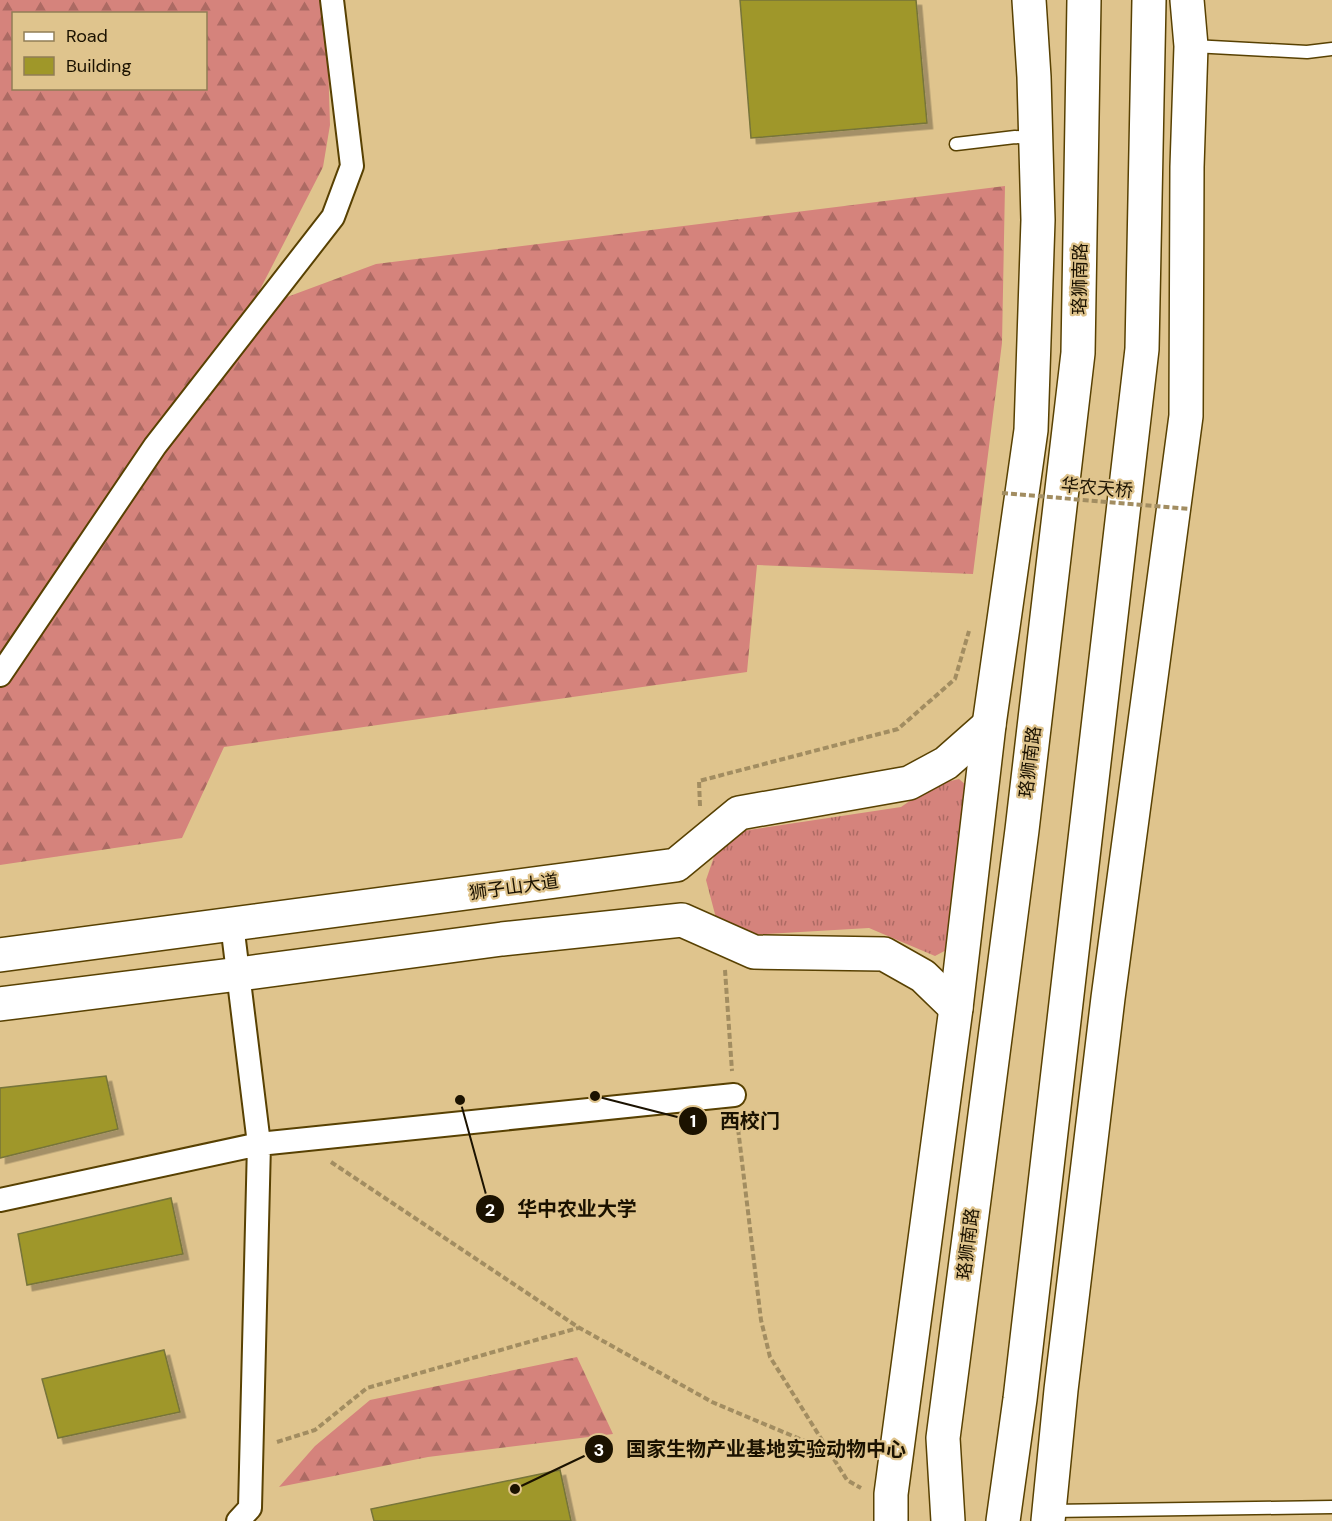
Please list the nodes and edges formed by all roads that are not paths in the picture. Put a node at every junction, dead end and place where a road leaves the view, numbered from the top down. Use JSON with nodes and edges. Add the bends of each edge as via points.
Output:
{"nodes":[{"id":1,"x":332,"y":0,"type":"edge"},
{"id":2,"x":1029,"y":0,"type":"edge"},
{"id":3,"x":1084,"y":0,"type":"edge"},
{"id":4,"x":1149,"y":0,"type":"edge"},
{"id":5,"x":1187,"y":0,"type":"edge"},
{"id":6,"x":1191,"y":46,"type":"junction"},
{"id":7,"x":1332,"y":49,"type":"edge"},
{"id":8,"x":1036,"y":138,"type":"junction"},
{"id":9,"x":956,"y":144,"type":"dead end"},
{"id":10,"x":0,"y":675,"type":"edge"},
{"id":11,"x":989,"y":725,"type":"junction"},
{"id":12,"x":232,"y":924,"type":"junction"},
{"id":13,"x":0,"y":955,"type":"edge"},
{"id":14,"x":239,"y":974,"type":"junction"},
{"id":15,"x":0,"y":1004,"type":"edge"},
{"id":16,"x":956,"y":1008,"type":"junction"},
{"id":17,"x":734,"y":1095,"type":"dead end"},
{"id":18,"x":259,"y":1144,"type":"junction"},
{"id":19,"x":0,"y":1200,"type":"edge"},
{"id":20,"x":1020,"y":1399,"type":"junction"},
{"id":21,"x":943,"y":1438,"type":"junction"},
{"id":22,"x":1332,"y":1507,"type":"edge"},
{"id":23,"x":1041,"y":1518,"type":"edge"},
{"id":24,"x":238,"y":1521,"type":"edge"},
{"id":25,"x":891,"y":1521,"type":"edge"},
{"id":26,"x":932,"y":1521,"type":"edge"},
{"id":27,"x":948,"y":1521,"type":"edge"},
{"id":28,"x":1003,"y":1521,"type":"edge"}],
"edges":[{"from":1,"to":10,"type":"street","via":[[352,166],[333,218],[155,446]]},
{"from":2,"to":8,"type":"main road"},
{"from":3,"to":21,"type":"main road","name":"珞狮南路","via":[[1078,353],[1022,830]]},
{"from":4,"to":20,"type":"main road","via":[[1142,349]]},
{"from":5,"to":6,"type":"main road"},
{"from":6,"to":7,"type":"lane","via":[[1307,52]]},
{"from":6,"to":23,"type":"main road","via":[[1186,416],[1061,1390]]},
{"from":8,"to":9,"type":"lane"},
{"from":8,"to":11,"type":"main road","via":[[1038,220],[1031,430]]},
{"from":11,"to":12,"type":"main road","name":"狮子山大道","via":[[946,763],[909,783],[739,813],[676,865]]},
{"from":11,"to":16,"type":"main road"},
{"from":12,"to":13,"type":"main road","name":"狮子山大道"},
{"from":12,"to":14,"type":"street"},
{"from":14,"to":15,"type":"main road"},
{"from":14,"to":16,"type":"main road","via":[[682,920],[754,952],[884,954],[923,976]]},
{"from":14,"to":18,"type":"street"},
{"from":16,"to":25,"type":"main road","via":[[892,1482]]},
{"from":17,"to":18,"type":"street"},
{"from":18,"to":19,"type":"street"},
{"from":18,"to":24,"type":"street","via":[[250,1508]]},
{"from":20,"to":23,"type":"main road"},
{"from":20,"to":28,"type":"main road"},
{"from":21,"to":26,"type":"main road"},
{"from":21,"to":27,"type":"main road","name":"珞狮南路"},
{"from":22,"to":23,"type":"lane"}]}
